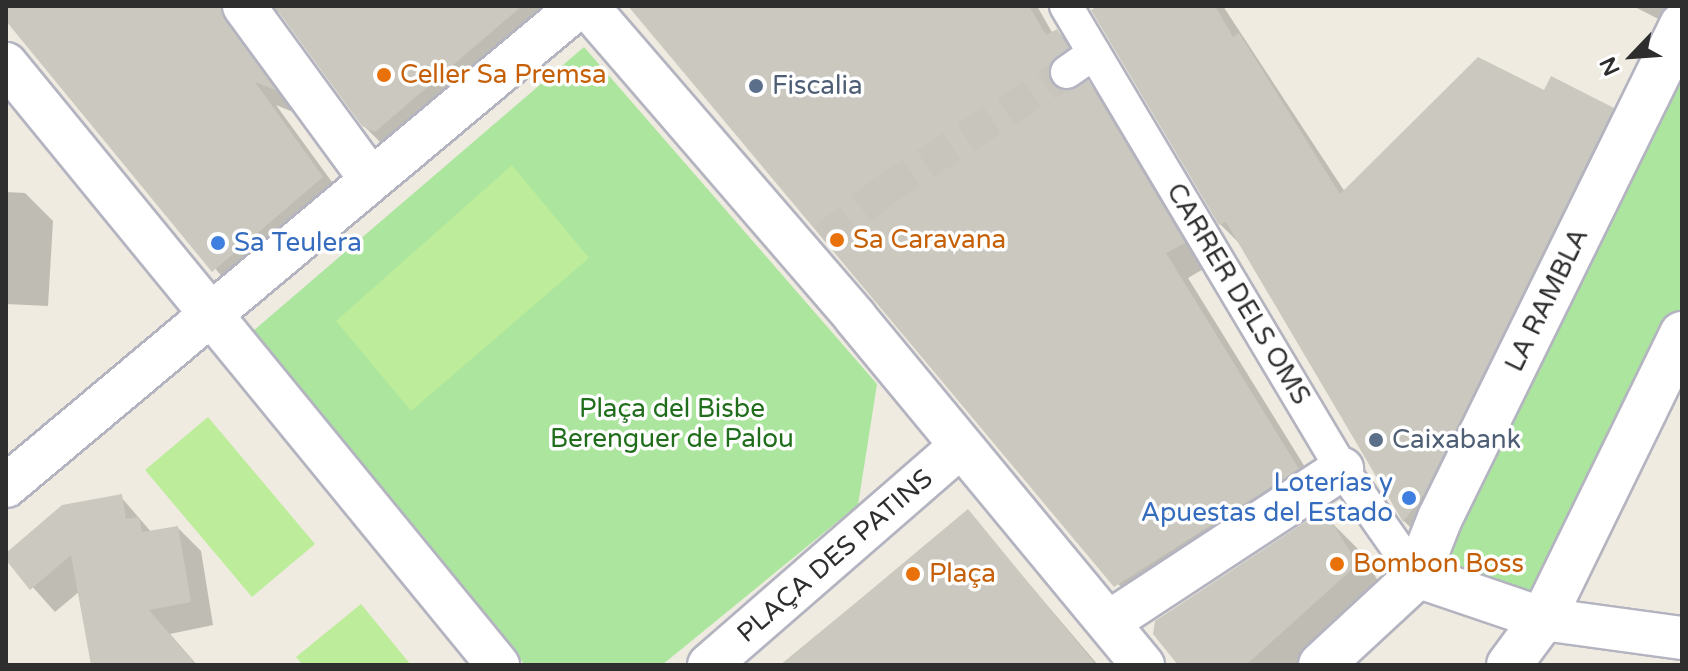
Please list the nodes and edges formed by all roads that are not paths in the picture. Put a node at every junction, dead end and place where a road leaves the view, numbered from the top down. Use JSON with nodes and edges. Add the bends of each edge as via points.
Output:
{"nodes":[{"id":1,"x":244,"y":6,"type":"edge"},
{"id":2,"x":579,"y":6,"type":"edge"},
{"id":3,"x":587,"y":6,"type":"edge"},
{"id":4,"x":1066,"y":6,"type":"edge"},
{"id":5,"x":1682,"y":25,"type":"edge"},
{"id":6,"x":1094,"y":53,"type":"junction"},
{"id":7,"x":6,"y":64,"type":"edge"},
{"id":8,"x":1067,"y":72,"type":"tunnel mouth"},
{"id":9,"x":369,"y":177,"type":"junction"},
{"id":10,"x":208,"y":311,"type":"junction"},
{"id":11,"x":1682,"y":334,"type":"edge"},
{"id":12,"x":960,"y":447,"type":"junction"},
{"id":13,"x":1342,"y":469,"type":"junction"},
{"id":14,"x":6,"y":486,"type":"edge"},
{"id":15,"x":1417,"y":576,"type":"junction"},
{"id":16,"x":1543,"y":619,"type":"junction"},
{"id":17,"x":1109,"y":622,"type":"junction"},
{"id":18,"x":1682,"y":638,"type":"edge"},
{"id":19,"x":498,"y":665,"type":"edge"},
{"id":20,"x":709,"y":665,"type":"edge"},
{"id":21,"x":1143,"y":665,"type":"edge"},
{"id":22,"x":1321,"y":665,"type":"edge"},
{"id":23,"x":1509,"y":665,"type":"edge"}],
"edges":[{"from":1,"to":9,"type":"street"},
{"from":2,"to":9,"type":"street"},
{"from":3,"to":12,"type":"street","via":[[813,248]]},
{"from":4,"to":6,"type":"street","name":"CARRER DELS OMS"},
{"from":5,"to":15,"type":"street","name":"LA RAMBLA","via":[[1440,518]]},
{"from":6,"to":8,"type":"street"},
{"from":6,"to":13,"type":"street","name":"CARRER DELS OMS"},
{"from":7,"to":10,"type":"street"},
{"from":9,"to":10,"type":"street"},
{"from":10,"to":14,"type":"street"},
{"from":10,"to":19,"type":"street"},
{"from":11,"to":16,"type":"street"},
{"from":12,"to":17,"type":"street"},
{"from":12,"to":20,"type":"street","name":"PLAÇA DES PATINS"},
{"from":13,"to":15,"type":"street","name":"CARRER DELS OMS"},
{"from":13,"to":17,"type":"street"},
{"from":15,"to":16,"type":"street"},
{"from":15,"to":22,"type":"street"},
{"from":16,"to":18,"type":"street"},
{"from":16,"to":23,"type":"street"},
{"from":17,"to":21,"type":"street"}]}
